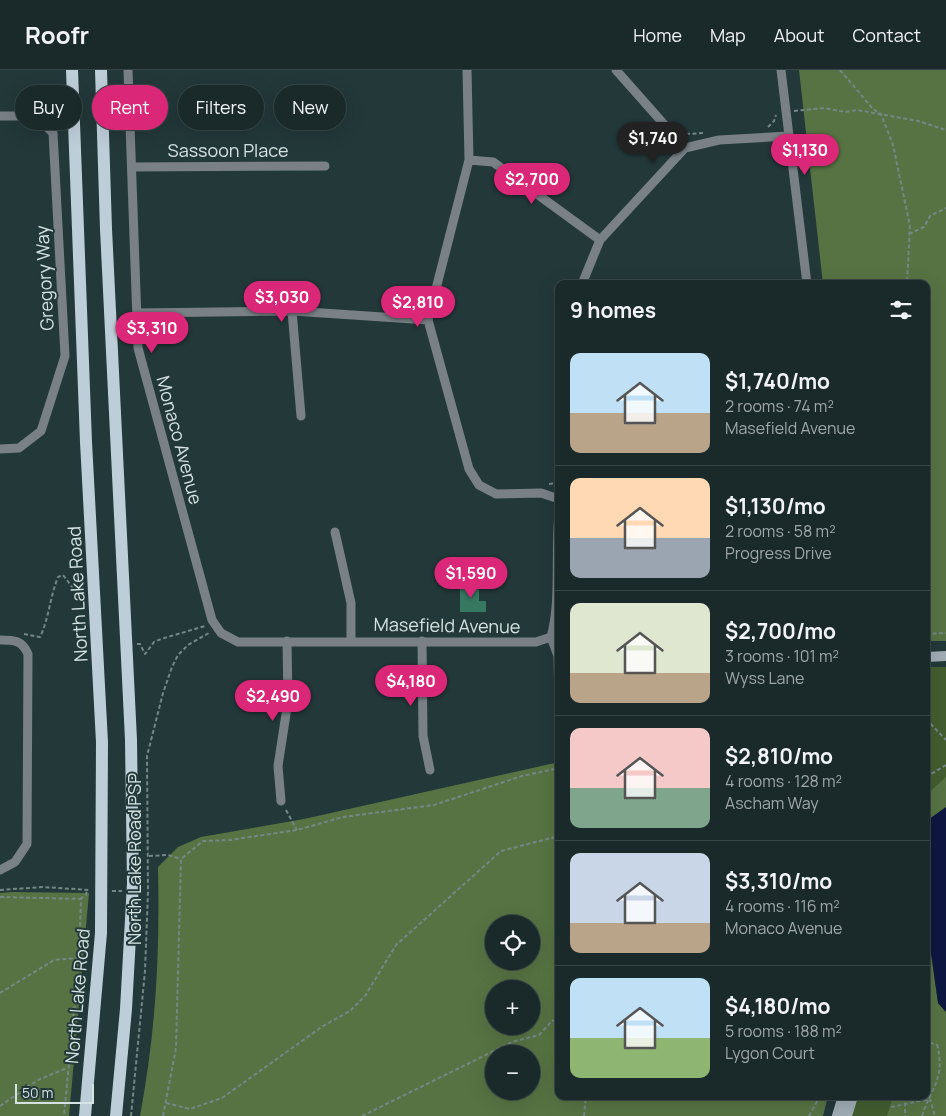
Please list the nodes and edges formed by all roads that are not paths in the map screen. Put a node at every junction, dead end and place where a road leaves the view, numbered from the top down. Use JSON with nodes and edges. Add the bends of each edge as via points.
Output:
{"nodes":[{"id":1,"x":72,"y":70,"type":"edge"},
{"id":2,"x":101,"y":70,"type":"edge"},
{"id":3,"x":128,"y":70,"type":"edge"},
{"id":4,"x":468,"y":70,"type":"edge"},
{"id":5,"x":616,"y":70,"type":"edge"},
{"id":6,"x":781,"y":70,"type":"edge"},
{"id":7,"x":0,"y":116,"type":"edge"},
{"id":8,"x":788,"y":136,"type":"junction"},
{"id":9,"x":685,"y":148,"type":"junction"},
{"id":10,"x":469,"y":160,"type":"junction"},
{"id":11,"x":326,"y":166,"type":"dead end"},
{"id":12,"x":132,"y":167,"type":"junction"},
{"id":13,"x":600,"y":240,"type":"junction"},
{"id":14,"x":584,"y":280,"type":"edge"},
{"id":15,"x":806,"y":280,"type":"edge"},
{"id":16,"x":292,"y":311,"type":"junction"},
{"id":17,"x":137,"y":314,"type":"junction"},
{"id":18,"x":428,"y":320,"type":"junction"},
{"id":19,"x":301,"y":416,"type":"dead end"},
{"id":20,"x":0,"y":449,"type":"edge"},
{"id":21,"x":555,"y":498,"type":"edge"},
{"id":22,"x":335,"y":532,"type":"dead end"},
{"id":23,"x":555,"y":623,"type":"edge"},
{"id":24,"x":217,"y":628,"type":"joint"},
{"id":25,"x":551,"y":638,"type":"junction"},
{"id":26,"x":0,"y":640,"type":"edge"},
{"id":27,"x":351,"y":640,"type":"junction"},
{"id":28,"x":287,"y":641,"type":"junction"},
{"id":29,"x":422,"y":641,"type":"junction"},
{"id":30,"x":555,"y":648,"type":"edge"},
{"id":31,"x":946,"y":656,"type":"edge"},
{"id":32,"x":930,"y":657,"type":"edge"},
{"id":33,"x":430,"y":770,"type":"dead end"},
{"id":34,"x":281,"y":801,"type":"road end"},
{"id":35,"x":0,"y":870,"type":"edge"},
{"id":36,"x":842,"y":1100,"type":"edge"},
{"id":37,"x":852,"y":1100,"type":"edge"},
{"id":38,"x":84,"y":1116,"type":"edge"},
{"id":39,"x":116,"y":1116,"type":"edge"},
{"id":40,"x":837,"y":1116,"type":"edge"},
{"id":41,"x":847,"y":1116,"type":"edge"}],
"edges":[{"from":1,"to":38,"type":"main road","name":"North Lake Road","via":[[86,442],[102,742],[101,933]]},
{"from":2,"to":39,"type":"main road","via":[[131,740],[133,883]]},
{"from":3,"to":12,"type":"street","name":"Monaco Avenue"},
{"from":4,"to":10,"type":"street"},
{"from":5,"to":9,"type":"street"},
{"from":6,"to":8,"type":"street"},
{"from":7,"to":20,"type":"street","name":"Gregory Way","via":[[36,116],[53,133],[65,356],[41,431],[19,448]]},
{"from":8,"to":9,"type":"street","via":[[719,140]]},
{"from":8,"to":15,"type":"street"},
{"from":9,"to":13,"type":"street"},
{"from":10,"to":13,"type":"street","via":[[493,162]]},
{"from":10,"to":18,"type":"street"},
{"from":11,"to":12,"type":"street","name":"Sassoon Place"},
{"from":12,"to":17,"type":"street","name":"Monaco Avenue"},
{"from":13,"to":14,"type":"street"},
{"from":16,"to":17,"type":"street"},
{"from":16,"to":18,"type":"street"},
{"from":16,"to":19,"type":"street"},
{"from":17,"to":24,"type":"street","name":"Monaco Avenue","via":[[138,348]]},
{"from":18,"to":21,"type":"street","via":[[469,469],[479,485],[496,494],[541,493]]},
{"from":22,"to":27,"type":"street","via":[[351,604]]},
{"from":23,"to":25,"type":"street"},
{"from":24,"to":28,"type":"street","name":"Masefield Avenue","via":[[238,642]]},
{"from":25,"to":29,"type":"street","name":"Masefield Avenue","via":[[536,642]]},
{"from":25,"to":30,"type":"street"},
{"from":26,"to":35,"type":"street","via":[[15,640],[24,645],[28,654],[27,844],[15,862]]},
{"from":27,"to":28,"type":"street","name":"Masefield Avenue"},
{"from":27,"to":29,"type":"street","name":"Masefield Avenue"},
{"from":28,"to":34,"type":"street","via":[[288,701],[278,766]]},
{"from":29,"to":33,"type":"street","via":[[423,736]]},
{"from":31,"to":32,"type":"street"},
{"from":36,"to":40,"type":"street"},
{"from":37,"to":41,"type":"street"}]}
